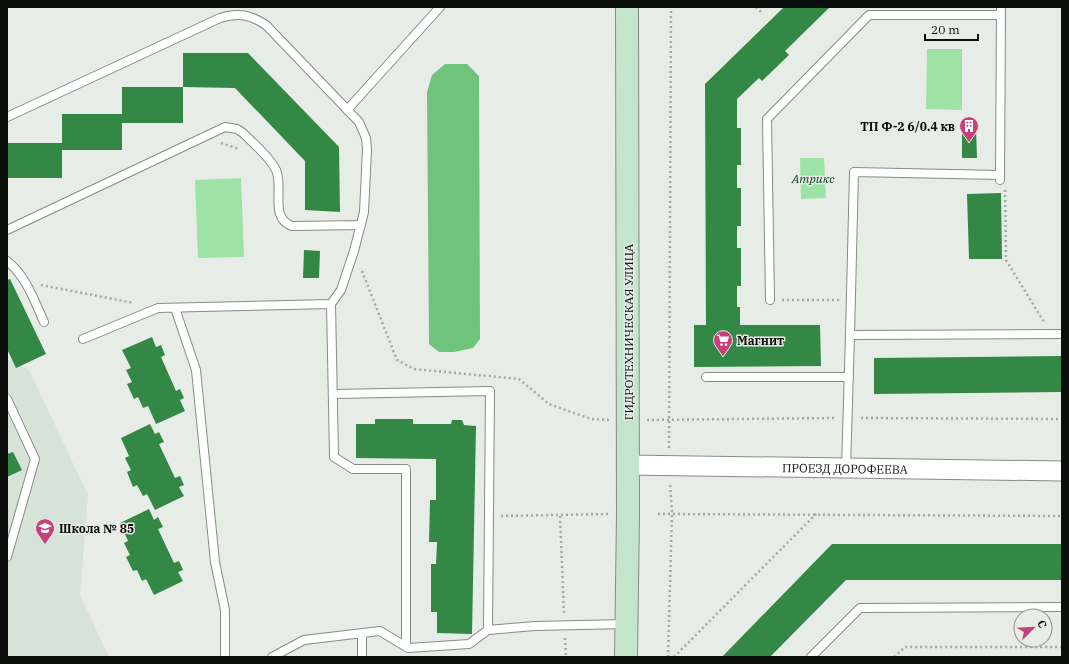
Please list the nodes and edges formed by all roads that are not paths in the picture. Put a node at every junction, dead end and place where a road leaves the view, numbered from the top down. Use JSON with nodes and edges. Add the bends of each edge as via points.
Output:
{"nodes":[{"id":1,"x":440,"y":7,"type":"edge"},
{"id":2,"x":627,"y":7,"type":"edge"},
{"id":3,"x":1001,"y":11,"type":"edge"},
{"id":4,"x":347,"y":110,"type":"junction"},
{"id":5,"x":7,"y":117,"type":"edge"},
{"id":6,"x":361,"y":225,"type":"junction"},
{"id":7,"x":7,"y":230,"type":"edge"},
{"id":8,"x":7,"y":261,"type":"edge"},
{"id":9,"x":770,"y":300,"type":"road end"},
{"id":10,"x":331,"y":304,"type":"junction"},
{"id":11,"x":175,"y":308,"type":"junction"},
{"id":12,"x":44,"y":322,"type":"dead end"},
{"id":13,"x":1062,"y":334,"type":"edge"},
{"id":14,"x":850,"y":335,"type":"junction"},
{"id":15,"x":84,"y":339,"type":"dead end"},
{"id":16,"x":706,"y":377,"type":"dead end"},
{"id":17,"x":849,"y":377,"type":"junction"},
{"id":18,"x":334,"y":394,"type":"junction"},
{"id":19,"x":7,"y":399,"type":"edge"},
{"id":20,"x":627,"y":465,"type":"junction"},
{"id":21,"x":846,"y":468,"type":"junction"},
{"id":22,"x":1062,"y":472,"type":"edge"},
{"id":23,"x":7,"y":557,"type":"edge"},
{"id":24,"x":1062,"y":607,"type":"edge"},
{"id":25,"x":626,"y":624,"type":"junction"},
{"id":26,"x":488,"y":630,"type":"junction"},
{"id":27,"x":362,"y":634,"type":"junction"},
{"id":28,"x":406,"y":647,"type":"junction"},
{"id":29,"x":225,"y":657,"type":"edge"},
{"id":30,"x":272,"y":657,"type":"edge"},
{"id":31,"x":362,"y":657,"type":"edge"},
{"id":32,"x":626,"y":657,"type":"edge"},
{"id":33,"x":811,"y":657,"type":"edge"}],
"edges":[{"from":1,"to":4,"type":"lane"},
{"from":2,"to":20,"type":"main road","name":"ГИДРОТЕХНИЧЕСКАЯ УЛИЦА"},
{"from":3,"to":9,"type":"lane","via":[[869,15],[767,119]]},
{"from":3,"to":14,"type":"lane","via":[[1000,177],[854,172]]},
{"from":4,"to":5,"type":"lane","via":[[266,25],[256,19],[237,14],[220,18]]},
{"from":4,"to":6,"type":"lane","via":[[359,122],[367,149],[365,204]]},
{"from":6,"to":7,"type":"lane","via":[[292,226],[284,222],[279,212],[278,179],[270,161],[243,133],[232,127],[225,127]]},
{"from":6,"to":10,"type":"lane","via":[[341,290]]},
{"from":8,"to":12,"type":"lane","via":[[26,283]]},
{"from":10,"to":11,"type":"lane"},
{"from":10,"to":18,"type":"lane"},
{"from":11,"to":15,"type":"lane","via":[[158,308]]},
{"from":11,"to":29,"type":"lane","via":[[196,370],[215,562],[225,610]]},
{"from":13,"to":14,"type":"lane"},
{"from":14,"to":17,"type":"lane"},
{"from":16,"to":17,"type":"lane"},
{"from":17,"to":21,"type":"lane"},
{"from":18,"to":26,"type":"lane","via":[[490,391]]},
{"from":18,"to":28,"type":"lane","via":[[334,457],[353,469],[406,469]]},
{"from":19,"to":23,"type":"lane","via":[[35,459]]},
{"from":20,"to":21,"type":"street","name":"ПРОЕЗД ДОРОФЕЕВА"},
{"from":20,"to":25,"type":"main road","name":"ГИДРОТЕХНИЧЕСКАЯ УЛИЦА"},
{"from":21,"to":22,"type":"street","name":"ПРОЕЗД ДОРОФЕЕВА"},
{"from":24,"to":33,"type":"lane","via":[[860,608]]},
{"from":25,"to":26,"type":"lane"},
{"from":25,"to":32,"type":"main road","name":"ГИДРОТЕХНИЧЕСКАЯ УЛИЦА"},
{"from":26,"to":28,"type":"lane","via":[[469,644]]},
{"from":27,"to":28,"type":"lane","via":[[380,631]]},
{"from":27,"to":30,"type":"lane","via":[[304,640]]},
{"from":27,"to":31,"type":"lane"}]}
